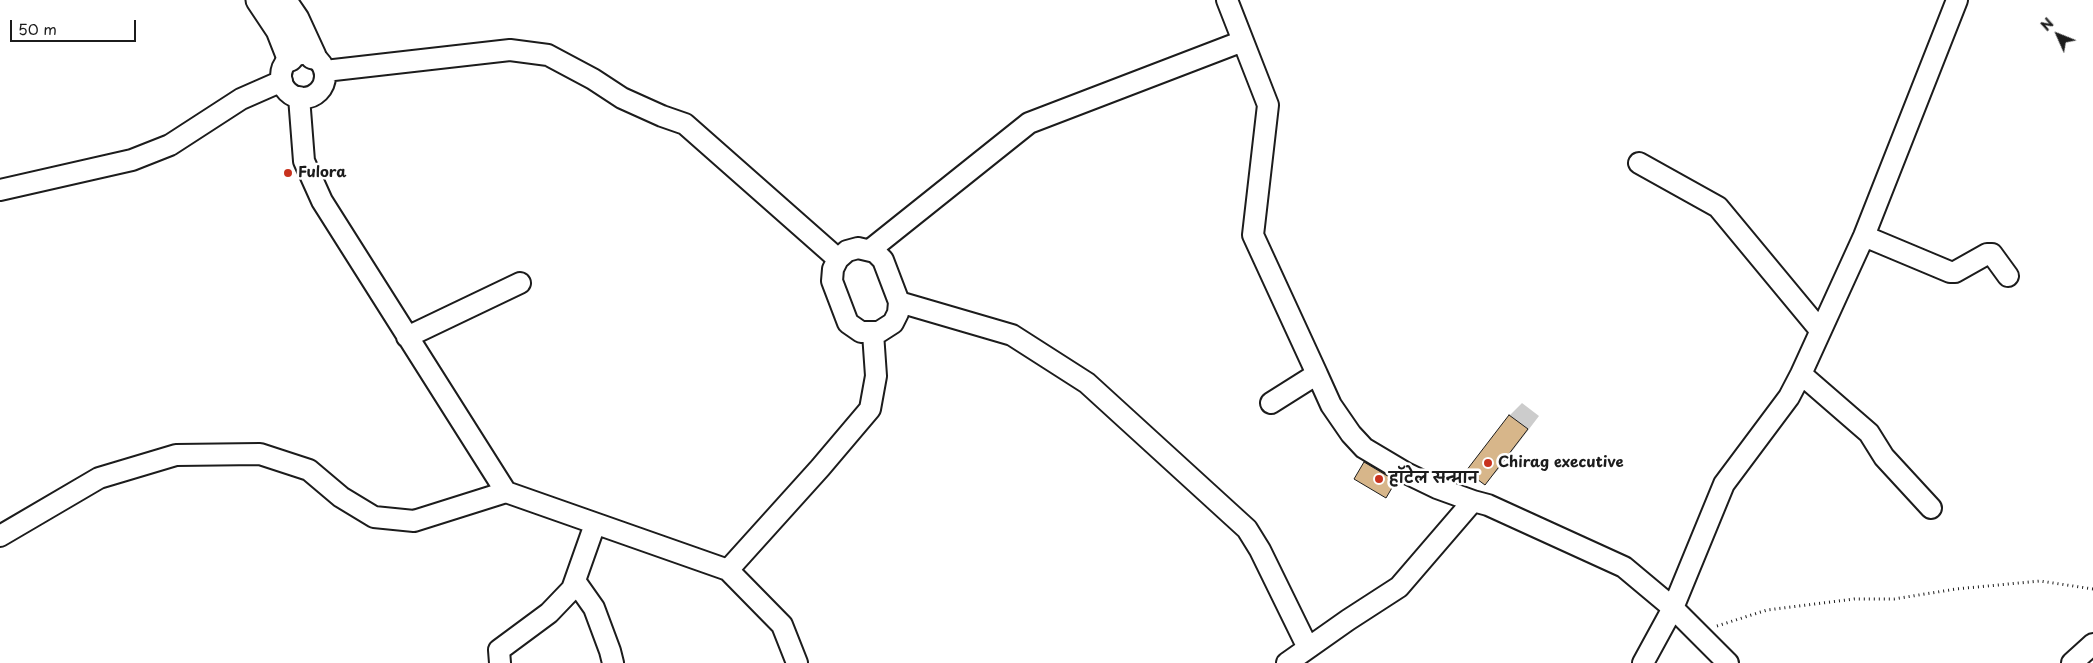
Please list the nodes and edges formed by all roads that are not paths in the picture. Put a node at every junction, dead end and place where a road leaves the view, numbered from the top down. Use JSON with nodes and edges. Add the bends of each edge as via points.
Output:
{"nodes":[{"id":1,"x":260,"y":0,"type":"edge"},
{"id":2,"x":284,"y":0,"type":"edge"},
{"id":3,"x":1227,"y":0,"type":"edge"},
{"id":4,"x":1957,"y":0,"type":"edge"},
{"id":5,"x":1243,"y":41,"type":"junction"},
{"id":6,"x":302,"y":66,"type":"junction"},
{"id":7,"x":299,"y":97,"type":"junction"},
{"id":8,"x":1639,"y":163,"type":"dead end"},
{"id":9,"x":0,"y":190,"type":"edge"},
{"id":10,"x":1864,"y":236,"type":"junction"},
{"id":11,"x":870,"y":250,"type":"junction"},
{"id":12,"x":838,"y":259,"type":"junction"},
{"id":13,"x":2008,"y":276,"type":"dead end"},
{"id":14,"x":520,"y":283,"type":"dead end"},
{"id":15,"x":899,"y":302,"type":"junction"},
{"id":16,"x":1820,"y":330,"type":"junction"},
{"id":17,"x":873,"y":333,"type":"junction"},
{"id":18,"x":408,"y":337,"type":"junction"},
{"id":19,"x":1318,"y":374,"type":"junction"},
{"id":20,"x":1801,"y":374,"type":"junction"},
{"id":21,"x":1271,"y":402,"type":"dead end"},
{"id":22,"x":506,"y":492,"type":"junction"},
{"id":23,"x":1473,"y":501,"type":"junction"},
{"id":24,"x":1931,"y":508,"type":"dead end"},
{"id":25,"x":595,"y":524,"type":"junction"},
{"id":26,"x":0,"y":536,"type":"edge"},
{"id":27,"x":728,"y":570,"type":"junction"},
{"id":28,"x":575,"y":581,"type":"junction"},
{"id":29,"x":1673,"y":608,"type":"junction"},
{"id":30,"x":2093,"y":644,"type":"edge"},
{"id":31,"x":1308,"y":648,"type":"junction"},
{"id":32,"x":500,"y":663,"type":"edge"},
{"id":33,"x":613,"y":663,"type":"edge"},
{"id":34,"x":796,"y":663,"type":"edge"},
{"id":35,"x":1287,"y":663,"type":"edge"},
{"id":36,"x":1643,"y":663,"type":"edge"},
{"id":37,"x":1728,"y":663,"type":"edge"},
{"id":38,"x":2072,"y":663,"type":"edge"}],
"edges":[{"from":1,"to":6,"type":"main road"},
{"from":2,"to":6,"type":"main road","via":[[296,19]]},
{"from":3,"to":5,"type":"street"},
{"from":4,"to":10,"type":"street"},
{"from":5,"to":11,"type":"street","via":[[1029,123]]},
{"from":5,"to":19,"type":"street","via":[[1268,106],[1253,235]]},
{"from":6,"to":7,"type":"street","via":[[288,92]]},
{"from":6,"to":7,"type":"street","via":[[324,83],[317,93]]},
{"from":6,"to":9,"type":"street","via":[[241,99],[170,145],[132,160]]},
{"from":6,"to":12,"type":"street","via":[[510,50],[548,55],[622,98],[685,124]]},
{"from":7,"to":18,"type":"street","via":[[304,161],[322,201]]},
{"from":8,"to":16,"type":"street","via":[[1718,207]]},
{"from":10,"to":13,"type":"street","via":[[1950,272],[1992,254]]},
{"from":10,"to":16,"type":"street"},
{"from":11,"to":12,"type":"street","via":[[852,249]]},
{"from":11,"to":15,"type":"street","via":[[883,260]]},
{"from":12,"to":17,"type":"street","via":[[832,281],[848,323],[861,332]]},
{"from":14,"to":18,"type":"street"},
{"from":15,"to":17,"type":"street","via":[[898,313],[892,323]]},
{"from":15,"to":31,"type":"street","via":[[1012,335],[1087,383],[1247,529]]},
{"from":16,"to":20,"type":"street"},
{"from":17,"to":27,"type":"street","via":[[876,376],[870,409]]},
{"from":18,"to":22,"type":"street"},
{"from":19,"to":21,"type":"street"},
{"from":19,"to":23,"type":"street","via":[[1331,405],[1364,448],[1406,473]]},
{"from":20,"to":24,"type":"street","via":[[1869,433],[1884,457]]},
{"from":20,"to":29,"type":"street","via":[[1789,397],[1724,484]]},
{"from":22,"to":25,"type":"street"},
{"from":22,"to":26,"type":"street","via":[[414,521],[374,517],[341,497],[309,470],[260,454],[176,455],[99,478]]},
{"from":23,"to":29,"type":"street","via":[[1488,504],[1624,567]]},
{"from":23,"to":31,"type":"street","via":[[1399,587]]},
{"from":25,"to":27,"type":"street"},
{"from":25,"to":28,"type":"street"},
{"from":27,"to":34,"type":"street","via":[[782,625]]},
{"from":28,"to":32,"type":"street","via":[[572,590],[549,614],[499,650]]},
{"from":28,"to":33,"type":"street","via":[[594,608]]},
{"from":29,"to":36,"type":"street"},
{"from":29,"to":37,"type":"street"},
{"from":30,"to":38,"type":"street"},
{"from":31,"to":35,"type":"street"}]}
